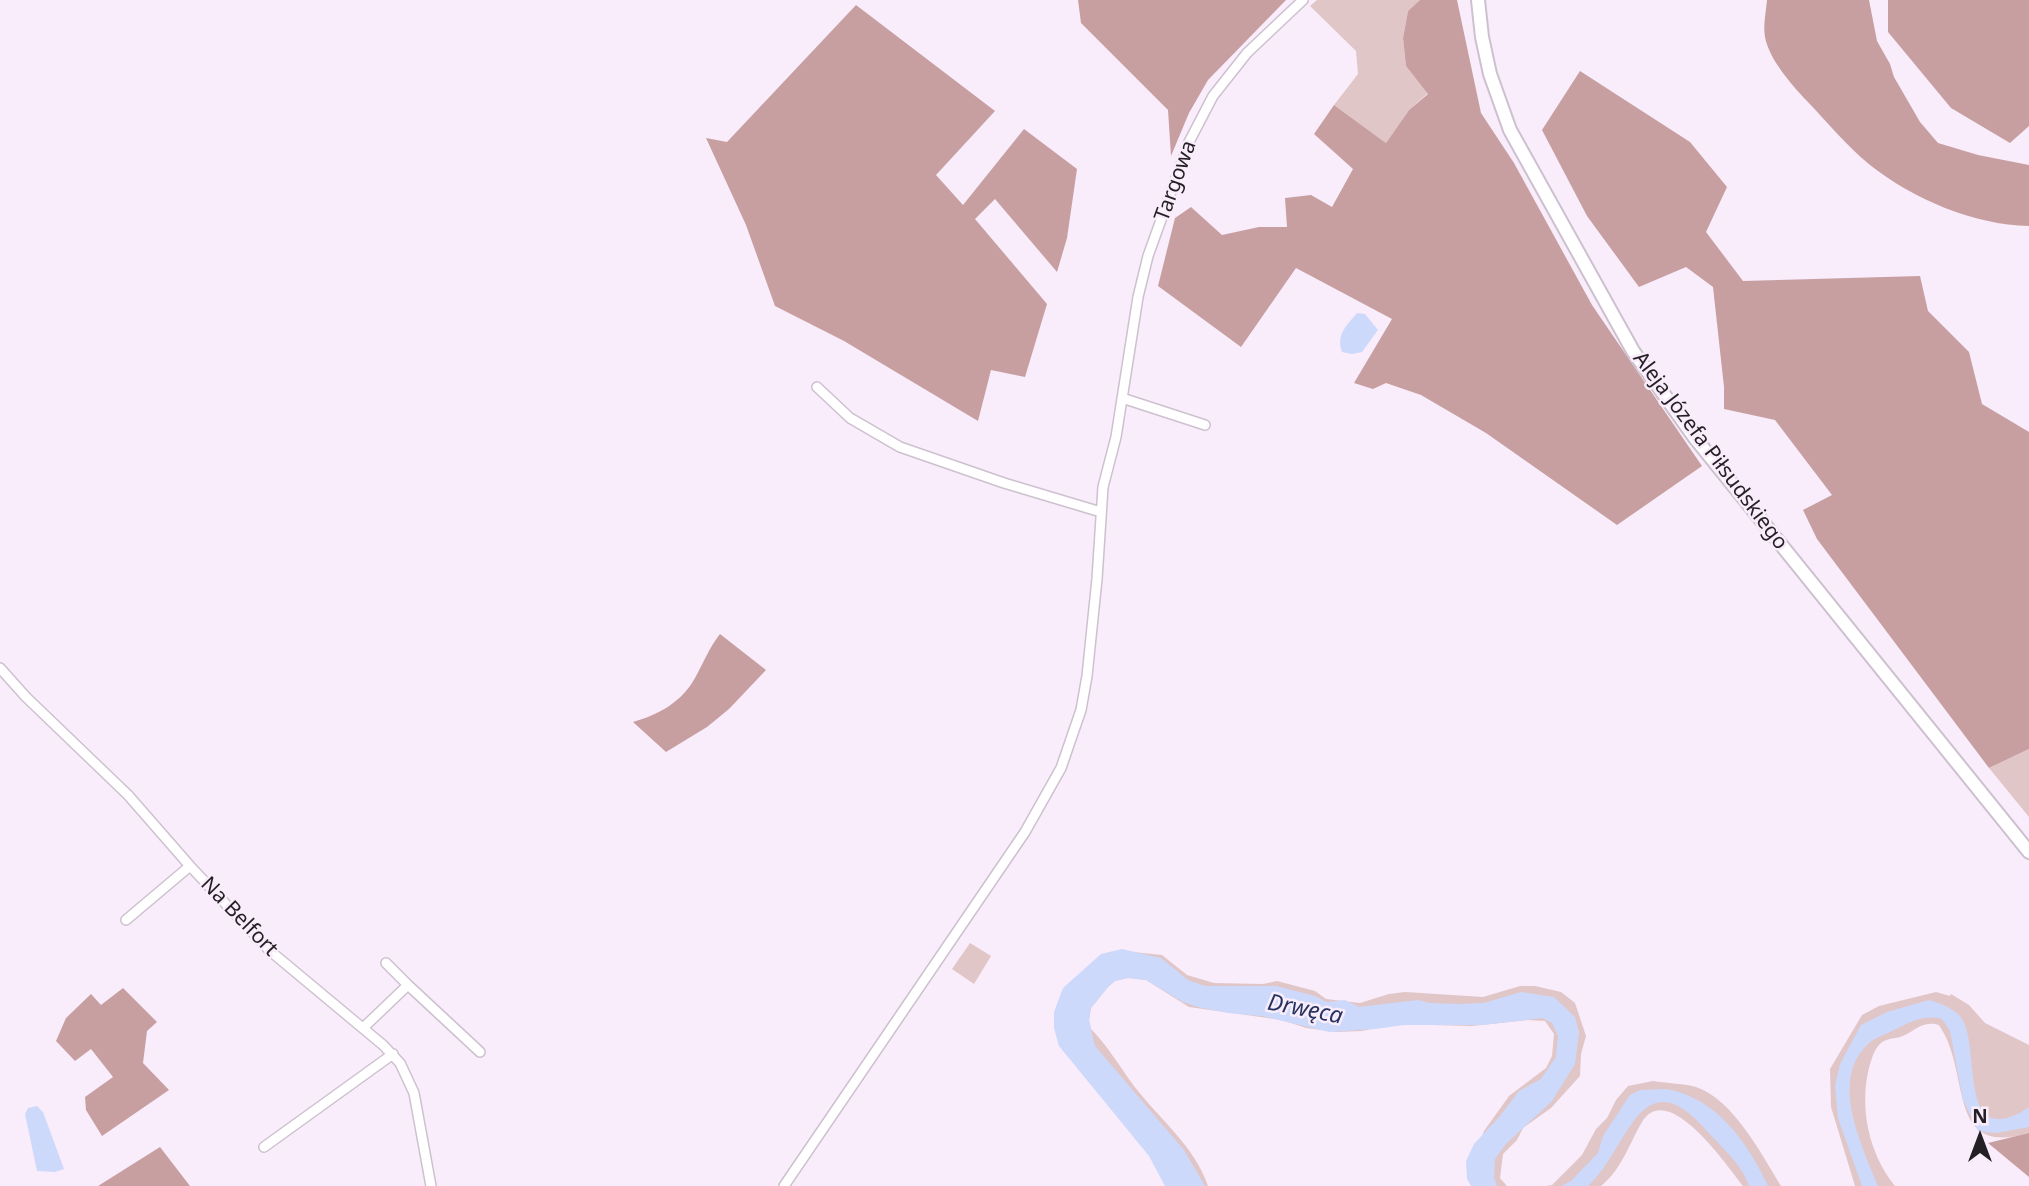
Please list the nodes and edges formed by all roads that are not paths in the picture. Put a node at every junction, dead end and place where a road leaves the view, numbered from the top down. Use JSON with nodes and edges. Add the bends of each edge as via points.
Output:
{"nodes":[{"id":1,"x":1303,"y":0,"type":"edge"},
{"id":2,"x":1478,"y":0,"type":"edge"},
{"id":3,"x":817,"y":387,"type":"dead end"},
{"id":4,"x":1122,"y":398,"type":"junction"},
{"id":5,"x":1205,"y":425,"type":"dead end"},
{"id":6,"x":1101,"y":512,"type":"junction"},
{"id":7,"x":0,"y":668,"type":"edge"},
{"id":8,"x":2029,"y":852,"type":"edge"},
{"id":9,"x":190,"y":866,"type":"junction"},
{"id":10,"x":125,"y":920,"type":"dead end"},
{"id":11,"x":386,"y":963,"type":"dead end"},
{"id":12,"x":408,"y":985,"type":"junction"},
{"id":13,"x":363,"y":1028,"type":"junction"},
{"id":14,"x":480,"y":1052,"type":"dead end"},
{"id":15,"x":393,"y":1054,"type":"junction"},
{"id":16,"x":264,"y":1147,"type":"dead end"},
{"id":17,"x":431,"y":1186,"type":"edge"},
{"id":18,"x":783,"y":1186,"type":"edge"}],
"edges":[{"from":1,"to":4,"type":"street","name":"Targowa","via":[[1229,74],[1189,142],[1143,276]]},
{"from":2,"to":8,"type":"main road","name":"Aleja Józefa Piłsudskiego","via":[[1490,74],[1510,130],[1633,351],[1695,438]]},
{"from":3,"to":6,"type":"street","via":[[849,418],[900,447]]},
{"from":4,"to":5,"type":"street"},
{"from":4,"to":6,"type":"street","name":"Targowa","via":[[1102,487]]},
{"from":6,"to":18,"type":"street","name":"Targowa","via":[[1087,676],[1071,744],[1040,808]]},
{"from":7,"to":9,"type":"street","name":"Na Belfort","via":[[128,795]]},
{"from":9,"to":10,"type":"street"},
{"from":9,"to":13,"type":"street","name":"Na Belfort","via":[[270,950]]},
{"from":11,"to":12,"type":"street"},
{"from":12,"to":13,"type":"street"},
{"from":12,"to":14,"type":"street"},
{"from":13,"to":15,"type":"street","name":"Na Belfort"},
{"from":15,"to":16,"type":"street"},
{"from":15,"to":17,"type":"street","name":"Na Belfort","via":[[414,1093]]}]}
